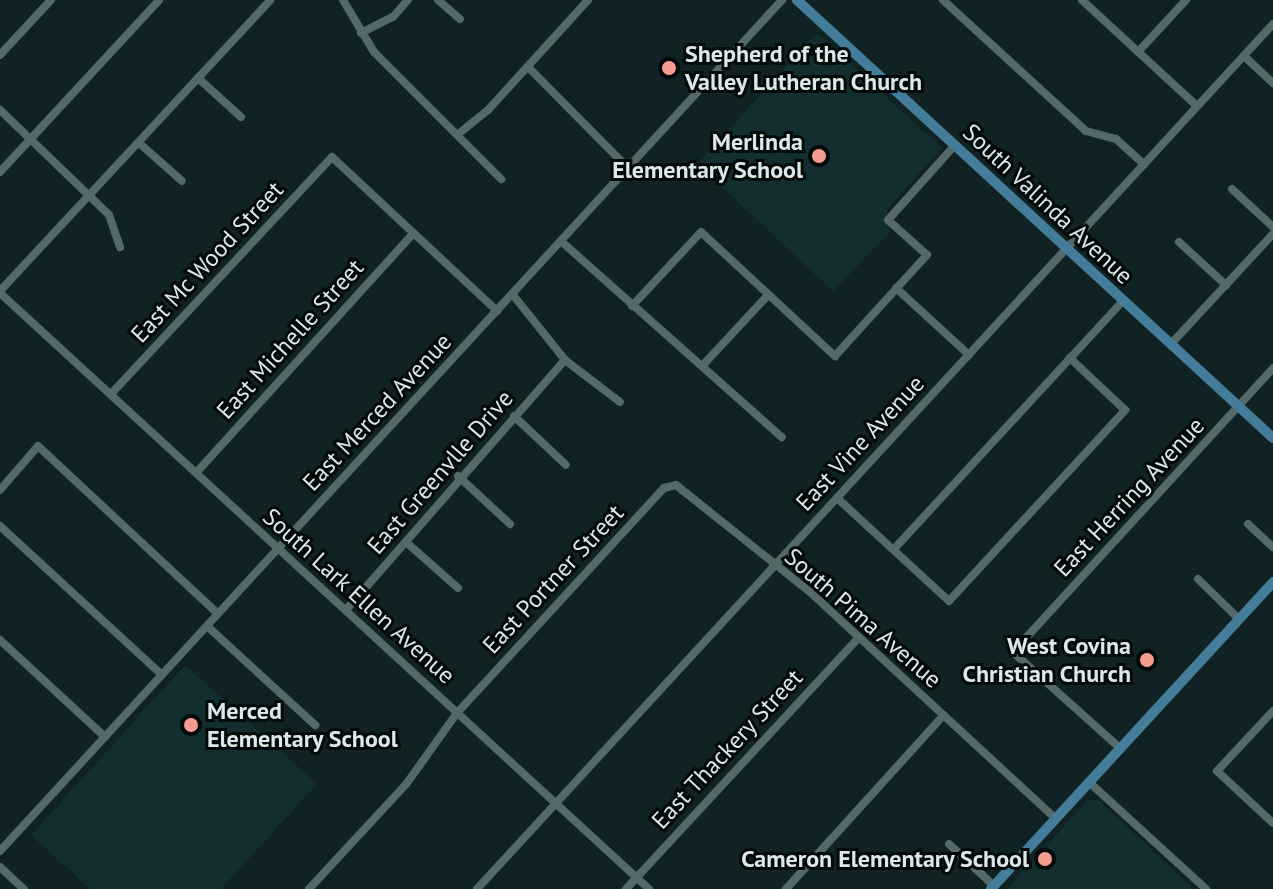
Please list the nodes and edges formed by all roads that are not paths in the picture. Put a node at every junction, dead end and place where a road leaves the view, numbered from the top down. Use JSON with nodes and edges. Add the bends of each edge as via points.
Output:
{"nodes":[{"id":1,"x":51,"y":0,"type":"edge"},
{"id":2,"x":159,"y":0,"type":"edge"},
{"id":3,"x":270,"y":0,"type":"edge"},
{"id":4,"x":343,"y":0,"type":"edge"},
{"id":5,"x":408,"y":0,"type":"edge"},
{"id":6,"x":438,"y":0,"type":"edge"},
{"id":7,"x":588,"y":0,"type":"edge"},
{"id":8,"x":782,"y":0,"type":"edge"},
{"id":9,"x":797,"y":0,"type":"edge"},
{"id":10,"x":943,"y":0,"type":"edge"},
{"id":11,"x":1082,"y":0,"type":"edge"},
{"id":12,"x":1186,"y":0,"type":"edge"},
{"id":13,"x":460,"y":19,"type":"dead end"},
{"id":14,"x":1273,"y":24,"type":"edge"},
{"id":15,"x":361,"y":33,"type":"junction"},
{"id":16,"x":1138,"y":52,"type":"junction"},
{"id":17,"x":0,"y":55,"type":"edge"},
{"id":18,"x":1244,"y":56,"type":"junction"},
{"id":19,"x":528,"y":67,"type":"junction"},
{"id":20,"x":198,"y":78,"type":"junction"},
{"id":21,"x":1273,"y":83,"type":"edge"},
{"id":22,"x":1197,"y":106,"type":"junction"},
{"id":23,"x":0,"y":110,"type":"edge"},
{"id":24,"x":241,"y":117,"type":"dead end"},
{"id":25,"x":457,"y":135,"type":"junction"},
{"id":26,"x":31,"y":139,"type":"junction"},
{"id":27,"x":139,"y":143,"type":"junction"},
{"id":28,"x":955,"y":145,"type":"junction"},
{"id":29,"x":1144,"y":164,"type":"junction"},
{"id":30,"x":628,"y":168,"type":"junction"},
{"id":31,"x":0,"y":172,"type":"edge"},
{"id":32,"x":501,"y":179,"type":"dead end"},
{"id":33,"x":182,"y":181,"type":"dead end"},
{"id":34,"x":1232,"y":189,"type":"dead end"},
{"id":35,"x":91,"y":195,"type":"junction"},
{"id":36,"x":1273,"y":227,"type":"edge"},
{"id":37,"x":414,"y":233,"type":"junction"},
{"id":38,"x":1273,"y":234,"type":"edge"},
{"id":39,"x":562,"y":242,"type":"junction"},
{"id":40,"x":1179,"y":242,"type":"dead end"},
{"id":41,"x":120,"y":247,"type":"dead end"},
{"id":42,"x":1067,"y":248,"type":"junction"},
{"id":43,"x":1226,"y":285,"type":"junction"},
{"id":44,"x":896,"y":288,"type":"junction"},
{"id":45,"x":0,"y":292,"type":"edge"},
{"id":46,"x":513,"y":295,"type":"junction"},
{"id":47,"x":768,"y":295,"type":"junction"},
{"id":48,"x":1123,"y":301,"type":"junction"},
{"id":49,"x":632,"y":306,"type":"junction"},
{"id":50,"x":497,"y":311,"type":"junction"},
{"id":51,"x":1171,"y":344,"type":"junction"},
{"id":52,"x":969,"y":355,"type":"junction"},
{"id":53,"x":1070,"y":358,"type":"junction"},
{"id":54,"x":565,"y":360,"type":"junction"},
{"id":55,"x":703,"y":365,"type":"junction"},
{"id":56,"x":1273,"y":368,"type":"edge"},
{"id":57,"x":111,"y":394,"type":"junction"},
{"id":58,"x":620,"y":402,"type":"dead end"},
{"id":59,"x":1240,"y":407,"type":"junction"},
{"id":60,"x":514,"y":416,"type":"junction"},
{"id":61,"x":782,"y":437,"type":"dead end"},
{"id":62,"x":1273,"y":438,"type":"edge"},
{"id":63,"x":566,"y":465,"type":"dead end"},
{"id":64,"x":196,"y":473,"type":"junction"},
{"id":65,"x":458,"y":476,"type":"junction"},
{"id":66,"x":676,"y":485,"type":"joint"},
{"id":67,"x":0,"y":490,"type":"edge"},
{"id":68,"x":837,"y":498,"type":"junction"},
{"id":69,"x":510,"y":524,"type":"dead end"},
{"id":70,"x":1248,"y":524,"type":"dead end"},
{"id":71,"x":0,"y":526,"type":"edge"},
{"id":72,"x":407,"y":543,"type":"junction"},
{"id":73,"x":1273,"y":547,"type":"edge"},
{"id":74,"x":277,"y":549,"type":"junction"},
{"id":75,"x":894,"y":549,"type":"junction"},
{"id":76,"x":775,"y":565,"type":"junction"},
{"id":77,"x":1198,"y":579,"type":"dead end"},
{"id":78,"x":1273,"y":582,"type":"edge"},
{"id":79,"x":458,"y":588,"type":"dead end"},
{"id":80,"x":346,"y":610,"type":"junction"},
{"id":81,"x":218,"y":614,"type":"junction"},
{"id":82,"x":1239,"y":619,"type":"junction"},
{"id":83,"x":207,"y":626,"type":"junction"},
{"id":84,"x":859,"y":637,"type":"junction"},
{"id":85,"x":0,"y":640,"type":"edge"},
{"id":86,"x":162,"y":675,"type":"junction"},
{"id":87,"x":1273,"y":711,"type":"edge"},
{"id":88,"x":457,"y":713,"type":"junction"},
{"id":89,"x":944,"y":715,"type":"junction"},
{"id":90,"x":315,"y":725,"type":"dead end"},
{"id":91,"x":105,"y":737,"type":"junction"},
{"id":92,"x":1121,"y":749,"type":"junction"},
{"id":93,"x":1090,"y":783,"type":"junction"},
{"id":94,"x":556,"y":803,"type":"junction"},
{"id":95,"x":1056,"y":819,"type":"junction"},
{"id":96,"x":1273,"y":823,"type":"edge"},
{"id":97,"x":949,"y":844,"type":"dead end"},
{"id":98,"x":0,"y":851,"type":"edge"},
{"id":99,"x":0,"y":867,"type":"edge"},
{"id":100,"x":636,"y":877,"type":"junction"},
{"id":101,"x":992,"y":887,"type":"edge"},
{"id":102,"x":24,"y":889,"type":"edge"},
{"id":103,"x":309,"y":889,"type":"edge"},
{"id":104,"x":477,"y":889,"type":"edge"},
{"id":105,"x":626,"y":889,"type":"edge"},
{"id":106,"x":649,"y":889,"type":"edge"},
{"id":107,"x":786,"y":889,"type":"edge"},
{"id":108,"x":1206,"y":889,"type":"edge"}],
"edges":[{"from":1,"to":17,"type":"street"},
{"from":2,"to":26,"type":"street"},
{"from":3,"to":20,"type":"street"},
{"from":4,"to":15,"type":"street"},
{"from":5,"to":15,"type":"street","via":[[393,17]]},
{"from":6,"to":13,"type":"street"},
{"from":7,"to":19,"type":"street"},
{"from":8,"to":30,"type":"street","name":"East Merced Avenue"},
{"from":9,"to":28,"type":"main road","name":"South Valinda Avenue"},
{"from":10,"to":29,"type":"street","via":[[1086,131],[1116,139]]},
{"from":11,"to":16,"type":"street"},
{"from":12,"to":16,"type":"street"},
{"from":14,"to":18,"type":"street","name":"East Vine Avenue"},
{"from":15,"to":25,"type":"street"},
{"from":16,"to":22,"type":"street"},
{"from":18,"to":21,"type":"street"},
{"from":18,"to":22,"type":"street","name":"East Vine Avenue"},
{"from":19,"to":25,"type":"street"},
{"from":19,"to":30,"type":"street"},
{"from":20,"to":24,"type":"street"},
{"from":20,"to":27,"type":"street"},
{"from":22,"to":29,"type":"street","name":"East Vine Avenue"},
{"from":23,"to":26,"type":"street"},
{"from":25,"to":32,"type":"street"},
{"from":26,"to":31,"type":"street"},
{"from":26,"to":35,"type":"street"},
{"from":27,"to":33,"type":"street"},
{"from":27,"to":35,"type":"street"},
{"from":28,"to":42,"type":"main road","name":"South Valinda Avenue"},
{"from":28,"to":44,"type":"street","via":[[888,220],[927,255]]},
{"from":29,"to":42,"type":"street","name":"East Vine Avenue"},
{"from":30,"to":39,"type":"street","name":"East Merced Avenue"},
{"from":34,"to":36,"type":"street"},
{"from":35,"to":41,"type":"street","via":[[109,215]]},
{"from":35,"to":45,"type":"street"},
{"from":37,"to":50,"type":"street"},
{"from":37,"to":57,"type":"street","name":"East Mc Wood Street","via":[[332,157]]},
{"from":37,"to":64,"type":"street","name":"East Michelle Street"},
{"from":38,"to":43,"type":"street"},
{"from":39,"to":46,"type":"street","name":"East Merced Avenue"},
{"from":39,"to":49,"type":"street"},
{"from":40,"to":43,"type":"street"},
{"from":42,"to":48,"type":"main road","name":"South Valinda Avenue"},
{"from":42,"to":52,"type":"street","name":"East Vine Avenue"},
{"from":43,"to":51,"type":"street"},
{"from":44,"to":47,"type":"street","via":[[835,356]]},
{"from":44,"to":52,"type":"street"},
{"from":45,"to":57,"type":"street","name":"South Lark Ellen Avenue"},
{"from":46,"to":50,"type":"street","name":"East Merced Avenue"},
{"from":46,"to":54,"type":"street"},
{"from":47,"to":49,"type":"street","via":[[701,232]]},
{"from":47,"to":55,"type":"street"},
{"from":48,"to":51,"type":"main road","name":"South Valinda Avenue"},
{"from":48,"to":53,"type":"street"},
{"from":49,"to":55,"type":"street"},
{"from":50,"to":74,"type":"street","name":"East Merced Avenue"},
{"from":51,"to":59,"type":"main road","name":"South Valinda Avenue"},
{"from":52,"to":68,"type":"street","name":"East Vine Avenue"},
{"from":53,"to":75,"type":"street"},
{"from":53,"to":75,"type":"street","via":[[1125,410],[949,601]]},
{"from":54,"to":58,"type":"street"},
{"from":54,"to":60,"type":"street","name":"East Greenvlle Drive"},
{"from":55,"to":61,"type":"street"},
{"from":56,"to":59,"type":"street","name":"East Herring Avenue"},
{"from":57,"to":64,"type":"street","name":"South Lark Ellen Avenue"},
{"from":59,"to":62,"type":"main road","name":"South Valinda Avenue"},
{"from":59,"to":92,"type":"street","name":"East Herring Avenue","via":[[1013,652]]},
{"from":60,"to":63,"type":"street"},
{"from":60,"to":65,"type":"street","name":"East Greenvlle Drive"},
{"from":64,"to":74,"type":"street","name":"South Lark Ellen Avenue"},
{"from":65,"to":69,"type":"street"},
{"from":65,"to":72,"type":"street","name":"East Greenvlle Drive"},
{"from":66,"to":76,"type":"street","name":"South Pima Avenue"},
{"from":66,"to":88,"type":"street","name":"East Portner Street","via":[[664,488]]},
{"from":67,"to":81,"type":"street","via":[[38,446]]},
{"from":68,"to":75,"type":"street"},
{"from":68,"to":76,"type":"street","name":"East Vine Avenue"},
{"from":70,"to":73,"type":"street"},
{"from":71,"to":86,"type":"street"},
{"from":72,"to":79,"type":"street"},
{"from":72,"to":80,"type":"street","name":"East Greenvlle Drive"},
{"from":74,"to":80,"type":"street","name":"South Lark Ellen Avenue"},
{"from":74,"to":81,"type":"street","name":"East Merced Avenue"},
{"from":76,"to":84,"type":"street","name":"South Pima Avenue"},
{"from":76,"to":94,"type":"street","name":"East Vine Avenue"},
{"from":77,"to":82,"type":"street"},
{"from":78,"to":82,"type":"main road"},
{"from":80,"to":88,"type":"street","name":"South Lark Ellen Avenue"},
{"from":81,"to":83,"type":"street","name":"East Merced Avenue"},
{"from":82,"to":92,"type":"main road"},
{"from":83,"to":86,"type":"street","name":"East Merced Avenue"},
{"from":83,"to":90,"type":"street"},
{"from":84,"to":89,"type":"street","name":"South Pima Avenue"},
{"from":84,"to":100,"type":"street","name":"East Thackery Street"},
{"from":85,"to":91,"type":"street"},
{"from":86,"to":91,"type":"street","name":"East Merced Avenue"},
{"from":87,"to":96,"type":"street","via":[[1217,771]]},
{"from":88,"to":94,"type":"street","name":"South Lark Ellen Avenue"},
{"from":88,"to":103,"type":"street","name":"East Portner Street","via":[[407,783]]},
{"from":89,"to":95,"type":"street","name":"South Pima Avenue"},
{"from":89,"to":107,"type":"street"},
{"from":91,"to":98,"type":"street","name":"East Merced Avenue"},
{"from":92,"to":93,"type":"main road"},
{"from":93,"to":95,"type":"main road"},
{"from":93,"to":108,"type":"street"},
{"from":94,"to":100,"type":"street","name":"South Lark Ellen Avenue"},
{"from":94,"to":104,"type":"street","name":"East Vine Avenue"},
{"from":95,"to":101,"type":"main road"},
{"from":97,"to":101,"type":"street"},
{"from":99,"to":102,"type":"street"},
{"from":100,"to":105,"type":"street","name":"East Thackery Street"},
{"from":100,"to":106,"type":"street","name":"South Lark Ellen Avenue"}]}
